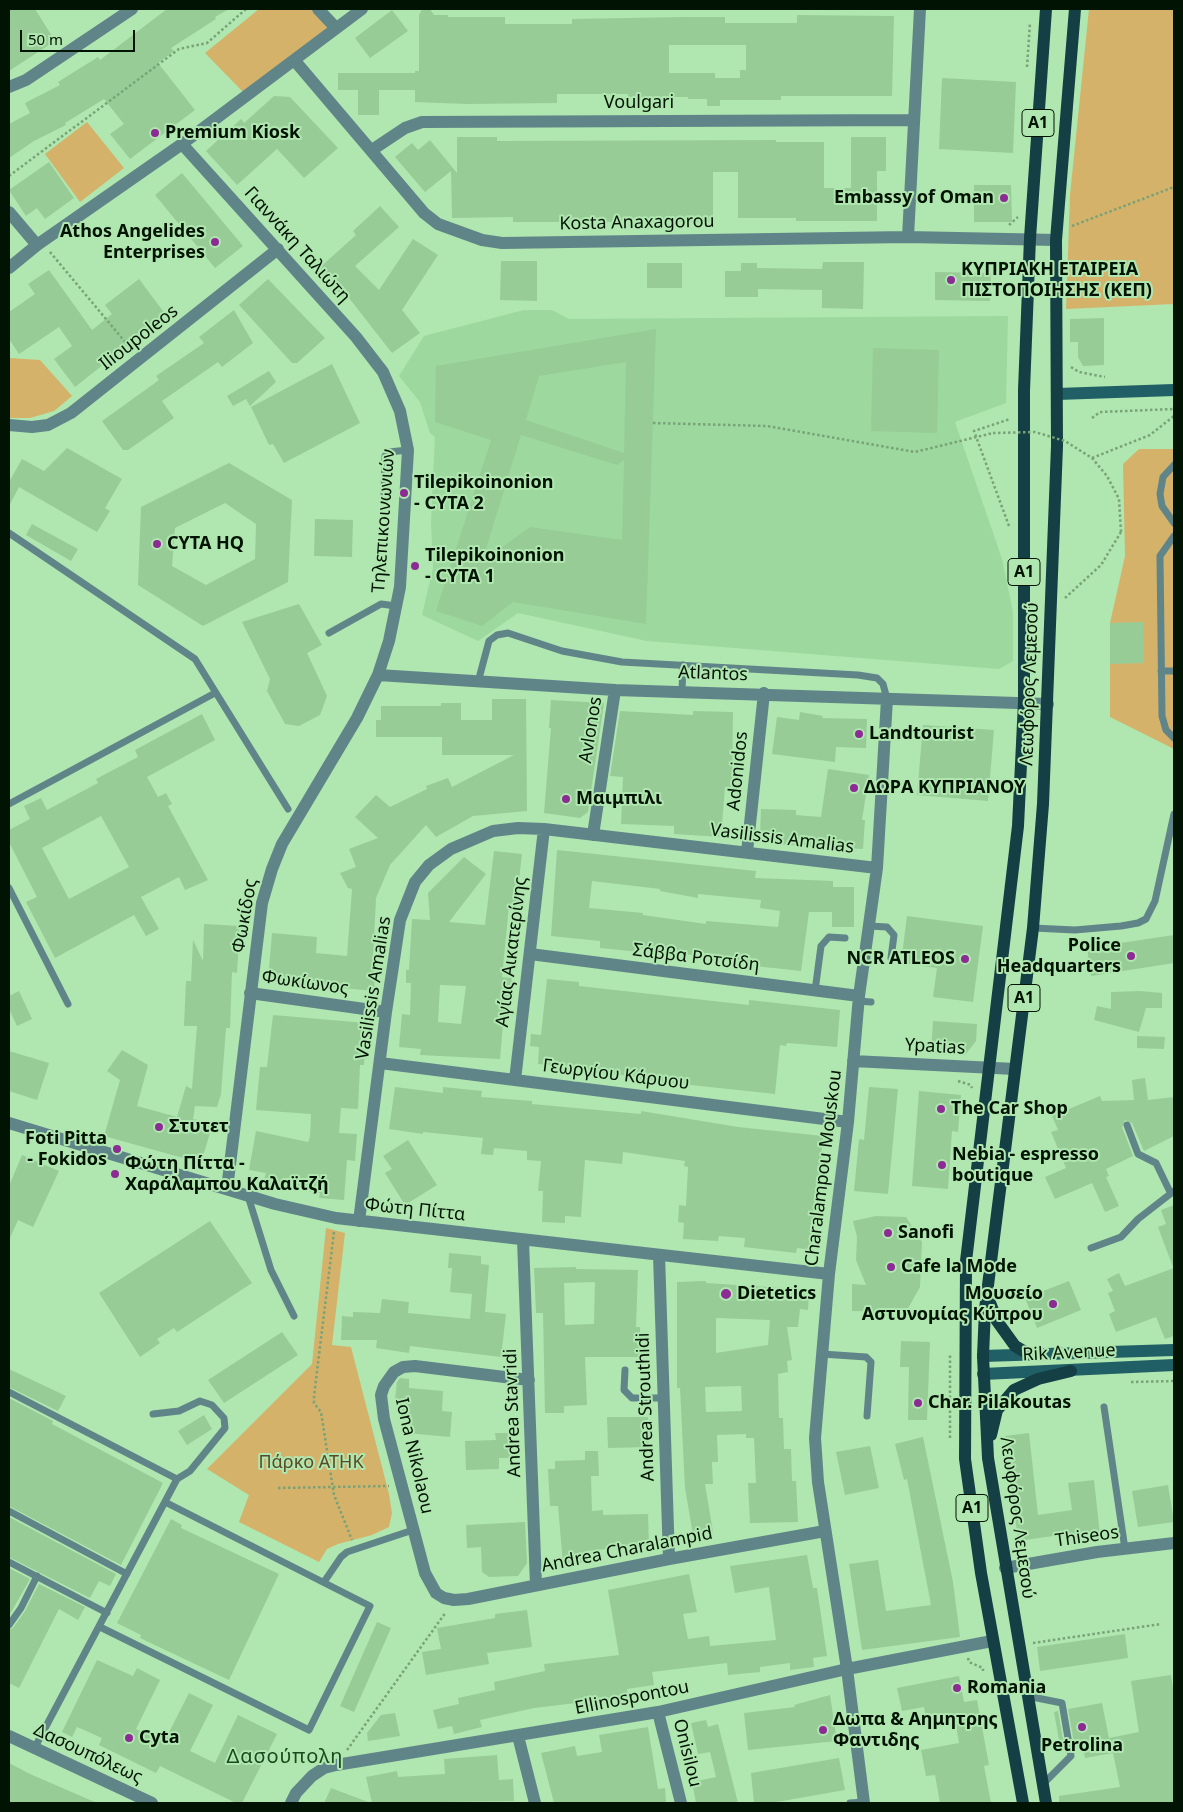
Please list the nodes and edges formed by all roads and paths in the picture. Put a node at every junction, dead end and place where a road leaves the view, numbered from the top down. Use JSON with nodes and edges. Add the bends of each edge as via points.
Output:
{"nodes":[{"id":1,"x":132,"y":9,"type":"edge"},
{"id":2,"x":246,"y":9,"type":"edge"},
{"id":3,"x":318,"y":9,"type":"edge"},
{"id":4,"x":362,"y":9,"type":"edge"},
{"id":5,"x":920,"y":9,"type":"edge"},
{"id":6,"x":1046,"y":9,"type":"edge"},
{"id":7,"x":1075,"y":9,"type":"edge"},
{"id":8,"x":336,"y":28,"type":"junction"},
{"id":9,"x":295,"y":61,"type":"junction"},
{"id":10,"x":9,"y":87,"type":"edge"},
{"id":11,"x":914,"y":120,"type":"junction"},
{"id":12,"x":182,"y":144,"type":"junction"},
{"id":13,"x":372,"y":150,"type":"junction"},
{"id":14,"x":9,"y":176,"type":"edge"},
{"id":15,"x":1174,"y":187,"type":"edge"},
{"id":16,"x":9,"y":212,"type":"edge"},
{"id":17,"x":1067,"y":228,"type":"dead end"},
{"id":18,"x":908,"y":237,"type":"junction"},
{"id":19,"x":1030,"y":238,"type":"junction"},
{"id":20,"x":1056,"y":240,"type":"junction"},
{"id":21,"x":40,"y":244,"type":"junction"},
{"id":22,"x":278,"y":249,"type":"junction"},
{"id":23,"x":9,"y":268,"type":"edge"},
{"id":24,"x":140,"y":360,"type":"junction"},
{"id":25,"x":383,"y":372,"type":"joint"},
{"id":26,"x":1174,"y":390,"type":"edge"},
{"id":27,"x":1057,"y":394,"type":"junction"},
{"id":28,"x":1174,"y":409,"type":"edge"},
{"id":29,"x":1174,"y":416,"type":"edge"},
{"id":30,"x":1017,"y":417,"type":"dead end"},
{"id":31,"x":1092,"y":418,"type":"dead end"},
{"id":32,"x":653,"y":423,"type":"dead end"},
{"id":33,"x":9,"y":425,"type":"edge"},
{"id":34,"x":976,"y":437,"type":"junction"},
{"id":35,"x":408,"y":450,"type":"junction"},
{"id":36,"x":1092,"y":458,"type":"junction"},
{"id":37,"x":1174,"y":465,"type":"edge"},
{"id":38,"x":384,"y":494,"type":"dead end"},
{"id":39,"x":1174,"y":523,"type":"edge"},
{"id":40,"x":1011,"y":532,"type":"dead end"},
{"id":41,"x":9,"y":533,"type":"edge"},
{"id":42,"x":1174,"y":536,"type":"edge"},
{"id":43,"x":1064,"y":599,"type":"dead end"},
{"id":44,"x":396,"y":606,"type":"junction"},
{"id":45,"x":329,"y":634,"type":"dead end"},
{"id":46,"x":683,"y":665,"type":"junction"},
{"id":47,"x":1162,"y":671,"type":"junction"},
{"id":48,"x":1174,"y":671,"type":"edge"},
{"id":49,"x":378,"y":675,"type":"junction"},
{"id":50,"x":478,"y":682,"type":"junction"},
{"id":51,"x":615,"y":690,"type":"junction"},
{"id":52,"x":682,"y":691,"type":"junction"},
{"id":53,"x":215,"y":693,"type":"junction"},
{"id":54,"x":764,"y":693,"type":"junction"},
{"id":55,"x":887,"y":699,"type":"junction"},
{"id":56,"x":1024,"y":702,"type":"junction"},
{"id":57,"x":1048,"y":704,"type":"junction"},
{"id":58,"x":1174,"y":738,"type":"edge"},
{"id":59,"x":9,"y":804,"type":"edge"},
{"id":60,"x":288,"y":810,"type":"dead end"},
{"id":61,"x":1174,"y":814,"type":"edge"},
{"id":62,"x":544,"y":829,"type":"junction"},
{"id":63,"x":592,"y":835,"type":"junction"},
{"id":64,"x":747,"y":852,"type":"junction"},
{"id":65,"x":877,"y":868,"type":"junction"},
{"id":66,"x":9,"y":888,"type":"edge"},
{"id":67,"x":869,"y":926,"type":"junction"},
{"id":68,"x":1033,"y":928,"type":"junction"},
{"id":69,"x":845,"y":938,"type":"dead end"},
{"id":70,"x":530,"y":954,"type":"junction"},
{"id":71,"x":891,"y":958,"type":"dead end"},
{"id":72,"x":815,"y":991,"type":"junction"},
{"id":73,"x":250,"y":993,"type":"junction"},
{"id":74,"x":863,"y":1000,"type":"junction"},
{"id":75,"x":68,"y":1004,"type":"dead end"},
{"id":76,"x":386,"y":1012,"type":"junction"},
{"id":77,"x":853,"y":1061,"type":"junction"},
{"id":78,"x":380,"y":1063,"type":"junction"},
{"id":79,"x":989,"y":1068,"type":"junction"},
{"id":80,"x":1015,"y":1069,"type":"junction"},
{"id":81,"x":515,"y":1080,"type":"junction"},
{"id":82,"x":848,"y":1122,"type":"junction"},
{"id":83,"x":9,"y":1123,"type":"edge"},
{"id":84,"x":1127,"y":1125,"type":"dead end"},
{"id":85,"x":227,"y":1189,"type":"junction"},
{"id":86,"x":1172,"y":1192,"type":"edge"},
{"id":87,"x":248,"y":1196,"type":"junction"},
{"id":88,"x":336,"y":1218,"type":"junction"},
{"id":89,"x":359,"y":1221,"type":"junction"},
{"id":90,"x":523,"y":1240,"type":"junction"},
{"id":91,"x":1091,"y":1248,"type":"dead end"},
{"id":92,"x":659,"y":1255,"type":"junction"},
{"id":93,"x":829,"y":1274,"type":"junction"},
{"id":94,"x":987,"y":1295,"type":"junction"},
{"id":95,"x":294,"y":1316,"type":"dead end"},
{"id":96,"x":1174,"y":1350,"type":"edge"},
{"id":97,"x":822,"y":1354,"type":"junction"},
{"id":98,"x":1040,"y":1355,"type":"junction"},
{"id":99,"x":966,"y":1356,"type":"junction"},
{"id":100,"x":983,"y":1356,"type":"junction"},
{"id":101,"x":1174,"y":1365,"type":"edge"},
{"id":102,"x":625,"y":1370,"type":"dead end"},
{"id":103,"x":1071,"y":1371,"type":"junction"},
{"id":104,"x":966,"y":1374,"type":"junction"},
{"id":105,"x":983,"y":1374,"type":"junction"},
{"id":106,"x":529,"y":1380,"type":"junction"},
{"id":107,"x":9,"y":1392,"type":"edge"},
{"id":108,"x":664,"y":1398,"type":"junction"},
{"id":109,"x":1104,"y":1407,"type":"dead end"},
{"id":110,"x":153,"y":1414,"type":"dead end"},
{"id":111,"x":867,"y":1416,"type":"dead end"},
{"id":112,"x":988,"y":1458,"type":"junction"},
{"id":113,"x":177,"y":1479,"type":"junction"},
{"id":114,"x":401,"y":1486,"type":"junction"},
{"id":115,"x":333,"y":1487,"type":"junction"},
{"id":116,"x":278,"y":1488,"type":"dead end"},
{"id":117,"x":165,"y":1502,"type":"junction"},
{"id":118,"x":9,"y":1512,"type":"edge"},
{"id":119,"x":413,"y":1530,"type":"junction"},
{"id":120,"x":825,"y":1531,"type":"junction"},
{"id":121,"x":1174,"y":1543,"type":"edge"},
{"id":122,"x":355,"y":1549,"type":"junction"},
{"id":123,"x":1125,"y":1549,"type":"junction"},
{"id":124,"x":669,"y":1559,"type":"junction"},
{"id":125,"x":9,"y":1562,"type":"edge"},
{"id":126,"x":1005,"y":1568,"type":"junction"},
{"id":127,"x":127,"y":1574,"type":"junction"},
{"id":128,"x":37,"y":1576,"type":"junction"},
{"id":129,"x":324,"y":1582,"type":"junction"},
{"id":130,"x":536,"y":1585,"type":"junction"},
{"id":131,"x":454,"y":1600,"type":"junction"},
{"id":132,"x":107,"y":1613,"type":"junction"},
{"id":133,"x":1161,"y":1624,"type":"dead end"},
{"id":134,"x":9,"y":1625,"type":"edge"},
{"id":135,"x":100,"y":1627,"type":"junction"},
{"id":136,"x":992,"y":1641,"type":"junction"},
{"id":137,"x":1019,"y":1645,"type":"junction"},
{"id":138,"x":847,"y":1669,"type":"junction"},
{"id":139,"x":1027,"y":1696,"type":"junction"},
{"id":140,"x":658,"y":1712,"type":"junction"},
{"id":141,"x":9,"y":1736,"type":"edge"},
{"id":142,"x":518,"y":1736,"type":"junction"},
{"id":143,"x":34,"y":1749,"type":"junction"},
{"id":144,"x":336,"y":1765,"type":"junction"},
{"id":145,"x":1042,"y":1785,"type":"junction"},
{"id":146,"x":152,"y":1803,"type":"edge"},
{"id":147,"x":291,"y":1803,"type":"edge"},
{"id":148,"x":535,"y":1803,"type":"edge"},
{"id":149,"x":681,"y":1803,"type":"edge"},
{"id":150,"x":850,"y":1803,"type":"edge"},
{"id":151,"x":864,"y":1803,"type":"edge"},
{"id":152,"x":1023,"y":1803,"type":"edge"},
{"id":153,"x":1046,"y":1803,"type":"edge"}],
"edges":[{"from":1,"to":10,"type":"street","via":[[26,80]]},
{"from":2,"to":14,"type":"path","via":[[207,43],[179,49]]},
{"from":3,"to":8,"type":"street"},
{"from":4,"to":8,"type":"street"},
{"from":5,"to":11,"type":"street"},
{"from":6,"to":19,"type":"main road","name":"Λεωφόρος Λεμεσού","number":"A1"},
{"from":7,"to":20,"type":"main road","name":"Λεωφόρος Λεμεσού","number":"A1"},
{"from":8,"to":9,"type":"street"},
{"from":9,"to":12,"type":"street"},
{"from":9,"to":13,"type":"street","name":"Kosta Anaxagorou"},
{"from":11,"to":13,"type":"street","name":"Voulgari","via":[[422,122],[405,128]]},
{"from":11,"to":18,"type":"street"},
{"from":12,"to":21,"type":"street"},
{"from":12,"to":22,"type":"street","name":"Γιαννάκη Ταλιώτη"},
{"from":13,"to":18,"type":"street","name":"Kosta Anaxagorou","via":[[424,213],[438,224],[482,240],[502,243]]},
{"from":15,"to":17,"type":"path"},
{"from":16,"to":21,"type":"street"},
{"from":18,"to":19,"type":"street","name":"Kosta Anaxagorou"},
{"from":19,"to":20,"type":"street","name":"Kosta Anaxagorou"},
{"from":19,"to":56,"type":"main road","name":"Λεωφόρος Λεμεσού","number":"A1","via":[[1024,390]]},
{"from":20,"to":27,"type":"main road","name":"Λεωφόρος Λεμεσού","number":"A1"},
{"from":21,"to":23,"type":"street"},
{"from":21,"to":24,"type":"path"},
{"from":22,"to":24,"type":"street","name":"Ilioupoleos"},
{"from":22,"to":25,"type":"street","name":"Γιαννάκη Ταλιώτη"},
{"from":24,"to":33,"type":"street","name":"Ilioupoleos","via":[[59,420],[32,427]]},
{"from":25,"to":35,"type":"street","name":"Τηλεπικοινωνιών","via":[[400,410]]},
{"from":26,"to":27,"type":"main road"},
{"from":27,"to":57,"type":"main road","name":"Λεωφόρος Λεμεσού","number":"A1"},
{"from":28,"to":31,"type":"path","via":[[1100,412]]},
{"from":29,"to":36,"type":"path","via":[[1150,435]]},
{"from":30,"to":34,"type":"path","via":[[974,431]]},
{"from":32,"to":34,"type":"path","via":[[768,426],[915,452]]},
{"from":34,"to":36,"type":"path","bridge":true,"via":[[1012,431],[1043,434],[1064,441]]},
{"from":34,"to":40,"type":"path"},
{"from":35,"to":38,"type":"lane","via":[[388,452],[385,456]]},
{"from":35,"to":44,"type":"street","name":"Τηλεπικοινωνιών","via":[[404,538]]},
{"from":36,"to":43,"type":"path","bridge":true,"via":[[1107,476],[1119,499],[1121,532],[1101,565]]},
{"from":37,"to":39,"type":"lane","via":[[1163,477],[1160,494],[1162,506]]},
{"from":41,"to":53,"type":"lane","via":[[184,650],[195,659]]},
{"from":42,"to":47,"type":"lane","via":[[1160,556]]},
{"from":44,"to":45,"type":"lane","via":[[381,604]]},
{"from":44,"to":49,"type":"street","name":"Τηλεπικοινωνιών"},
{"from":46,"to":50,"type":"lane","via":[[622,662],[585,656],[508,633],[489,641]]},
{"from":46,"to":52,"type":"lane"},
{"from":46,"to":55,"type":"lane","via":[[877,678],[884,684]]},
{"from":47,"to":48,"type":"lane"},
{"from":47,"to":58,"type":"lane","via":[[1164,725]]},
{"from":49,"to":50,"type":"street","name":"Atlantos"},
{"from":49,"to":73,"type":"street","name":"Φωκίδος","via":[[352,726],[296,819],[272,869],[262,903]]},
{"from":50,"to":51,"type":"street","name":"Atlantos"},
{"from":51,"to":52,"type":"street","name":"Atlantos"},
{"from":51,"to":63,"type":"street","name":"Avlonos"},
{"from":52,"to":54,"type":"street","name":"Atlantos"},
{"from":53,"to":59,"type":"lane"},
{"from":53,"to":60,"type":"lane"},
{"from":54,"to":55,"type":"street","name":"Atlantos"},
{"from":54,"to":64,"type":"street","name":"Adonidos"},
{"from":55,"to":56,"type":"street","name":"Atlantos"},
{"from":55,"to":65,"type":"street","name":"Charalampou Mouskou"},
{"from":56,"to":57,"type":"street","name":"Atlantos"},
{"from":56,"to":79,"type":"main road","name":"Λεωφόρος Λεμεσού","number":"A1","via":[[1018,826]]},
{"from":57,"to":68,"type":"main road","name":"Λεωφόρος Λεμεσού","number":"A1"},
{"from":61,"to":68,"type":"lane","via":[[1155,901],[1146,919],[1103,928]]},
{"from":62,"to":63,"type":"street","name":"Vasilissis Amalias"},
{"from":62,"to":70,"type":"street","name":"Αγίας Αικατερίνης"},
{"from":62,"to":76,"type":"street","name":"Vasilissis Amalias","via":[[493,831],[451,849],[429,865],[415,882],[400,920]]},
{"from":63,"to":64,"type":"street","name":"Vasilissis Amalias"},
{"from":64,"to":65,"type":"street","name":"Vasilissis Amalias"},
{"from":65,"to":67,"type":"street","name":"Charalampou Mouskou"},
{"from":66,"to":75,"type":"lane"},
{"from":67,"to":71,"type":"lane","via":[[887,927],[894,935]]},
{"from":67,"to":74,"type":"street","name":"Charalampou Mouskou"},
{"from":68,"to":80,"type":"main road","name":"Λεωφόρος Λεμεσού","number":"A1"},
{"from":69,"to":72,"type":"lane","via":[[829,938],[821,946]]},
{"from":70,"to":72,"type":"street","name":"Σάββα Ροτσίδη"},
{"from":70,"to":81,"type":"street","name":"Αγίας Αικατερίνης"},
{"from":72,"to":74,"type":"street","name":"Σάββα Ροτσίδη"},
{"from":73,"to":76,"type":"street","name":"Φωκίωνος"},
{"from":73,"to":85,"type":"street","name":"Φωκίδος"},
{"from":74,"to":77,"type":"street","name":"Charalampou Mouskou"},
{"from":76,"to":78,"type":"street","name":"Vasilissis Amalias"},
{"from":77,"to":79,"type":"street","name":"Ypatias","via":[[900,1058]]},
{"from":77,"to":82,"type":"street","name":"Charalampou Mouskou"},
{"from":78,"to":81,"type":"street","name":"Γεωργίου Κάρυου"},
{"from":78,"to":89,"type":"street","name":"Vasilissis Amalias"},
{"from":79,"to":80,"type":"street","name":"Ypatias"},
{"from":79,"to":99,"type":"main road","name":"Λεωφόρος Λεμεσού","number":"A1","via":[[966,1261]]},
{"from":80,"to":94,"type":"main road","name":"Λεωφόρος Λεμεσού","number":"A1"},
{"from":81,"to":82,"type":"street","name":"Γεωργίου Κάρυου"},
{"from":82,"to":93,"type":"street","name":"Charalampou Mouskou"},
{"from":83,"to":85,"type":"street","name":"Φώτη Πίττα"},
{"from":84,"to":86,"type":"lane","via":[[1138,1154],[1156,1163]]},
{"from":85,"to":87,"type":"street","name":"Φώτη Πίττα"},
{"from":86,"to":91,"type":"lane","via":[[1121,1237]]},
{"from":87,"to":88,"type":"street","name":"Φώτη Πίττα"},
{"from":87,"to":95,"type":"lane","via":[[271,1270]]},
{"from":88,"to":89,"type":"street","name":"Φώτη Πίττα"},
{"from":88,"to":115,"type":"path","via":[[314,1396],[314,1403],[321,1412]]},
{"from":89,"to":90,"type":"street","name":"Φώτη Πίττα"},
{"from":90,"to":92,"type":"street","name":"Φώτη Πίττα"},
{"from":90,"to":106,"type":"street","name":"Andrea Stavridi"},
{"from":92,"to":93,"type":"street","name":"Φώτη Πίττα"},
{"from":92,"to":108,"type":"street","name":"Andrea Strouthidi"},
{"from":93,"to":97,"type":"street","name":"Charalampou Mouskou"},
{"from":94,"to":98,"type":"main road","via":[[997,1321],[1015,1346]]},
{"from":94,"to":100,"type":"main road","name":"Λεωφόρος Λεμεσού","number":"A1"},
{"from":96,"to":98,"type":"main road","name":"Rik Avenue"},
{"from":97,"to":111,"type":"lane","via":[[866,1357],[871,1362]]},
{"from":97,"to":120,"type":"street","name":"Charalampou Mouskou","via":[[815,1460]]},
{"from":98,"to":100,"type":"main road","name":"Rik Avenue"},
{"from":99,"to":100,"type":"street","name":"Rik Avenue"},
{"from":99,"to":104,"type":"main road","name":"Λεωφόρος Λεμεσού","number":"A1"},
{"from":100,"to":105,"type":"main road","name":"Λεωφόρος Λεμεσού","number":"A1"},
{"from":101,"to":103,"type":"main road","name":"Rik Avenue"},
{"from":102,"to":108,"type":"lane","via":[[624,1390],[632,1398]]},
{"from":103,"to":105,"type":"main road","name":"Rik Avenue"},
{"from":103,"to":112,"type":"main road","via":[[1028,1383],[1003,1401],[992,1424]]},
{"from":104,"to":105,"type":"street","name":"Rik Avenue"},
{"from":104,"to":136,"type":"main road","name":"Λεωφόρος Λεμεσού","number":"A1","via":[[965,1459]]},
{"from":105,"to":112,"type":"main road","name":"Λεωφόρος Λεμεσού","number":"A1"},
{"from":106,"to":114,"type":"street","name":"Iona Nikolaou","via":[[415,1366],[394,1372],[384,1386],[381,1405]]},
{"from":106,"to":130,"type":"street","name":"Andrea Stavridi"},
{"from":107,"to":113,"type":"lane"},
{"from":108,"to":124,"type":"street","name":"Andrea Strouthidi"},
{"from":109,"to":123,"type":"lane"},
{"from":110,"to":113,"type":"lane","via":[[179,1411],[200,1401],[212,1405],[224,1418],[225,1428],[190,1471]]},
{"from":112,"to":126,"type":"main road","name":"Λεωφόρος Λεμεσού","number":"A1"},
{"from":113,"to":117,"type":"lane"},
{"from":114,"to":115,"type":"path"},
{"from":114,"to":119,"type":"street","name":"Iona Nikolaou"},
{"from":115,"to":116,"type":"path"},
{"from":115,"to":122,"type":"path"},
{"from":117,"to":127,"type":"lane"},
{"from":117,"to":129,"type":"lane"},
{"from":118,"to":127,"type":"lane"},
{"from":119,"to":122,"type":"lane"},
{"from":119,"to":131,"type":"street","name":"Iona Nikolaou","via":[[425,1573],[436,1593]]},
{"from":120,"to":124,"type":"street","name":"Andrea Charalampid"},
{"from":120,"to":138,"type":"street","name":"Charalampou Mouskou"},
{"from":121,"to":123,"type":"street","name":"Thiseos"},
{"from":122,"to":129,"type":"lane","via":[[341,1557]]},
{"from":123,"to":126,"type":"street","name":"Thiseos"},
{"from":124,"to":130,"type":"street","name":"Andrea Charalampid"},
{"from":125,"to":128,"type":"lane"},
{"from":126,"to":137,"type":"main road","name":"Λεωφόρος Λεμεσού","number":"A1"},
{"from":127,"to":132,"type":"lane"},
{"from":128,"to":132,"type":"lane"},
{"from":128,"to":134,"type":"lane"},
{"from":129,"to":135,"type":"lane","via":[[370,1606],[309,1730]]},
{"from":130,"to":131,"type":"street","name":"Andrea Charalampid"},
{"from":131,"to":144,"type":"path"},
{"from":132,"to":135,"type":"lane"},
{"from":133,"to":137,"type":"path"},
{"from":135,"to":143,"type":"lane"},
{"from":136,"to":138,"type":"street","name":"Ellinospontou"},
{"from":136,"to":152,"type":"main road","name":"Λεωφόρος Λεμεσού","number":"A1"},
{"from":137,"to":139,"type":"main road","name":"Λεωφόρος Λεμεσού","number":"A1"},
{"from":138,"to":140,"type":"street","name":"Ellinospontou"},
{"from":138,"to":151,"type":"street","name":"Charalampou Mouskou"},
{"from":139,"to":145,"type":"main road","name":"Λεωφόρος Λεμεσού","number":"A1"},
{"from":139,"to":145,"type":"lane","via":[[1062,1703],[1071,1756]]},
{"from":140,"to":142,"type":"street","name":"Ellinospontou"},
{"from":140,"to":149,"type":"street","name":"Onisilou"},
{"from":141,"to":143,"type":"street","name":"Δασουπόλεως"},
{"from":142,"to":144,"type":"street","name":"Ellinospontou"},
{"from":142,"to":148,"type":"street"},
{"from":143,"to":146,"type":"street","name":"Δασουπόλεως"},
{"from":144,"to":147,"type":"street","name":"Ellinospontou","via":[[312,1776]]},
{"from":145,"to":153,"type":"main road","name":"Λεωφόρος Λεμεσού","number":"A1"},
{"from":150,"to":151,"type":"lane"}]}
